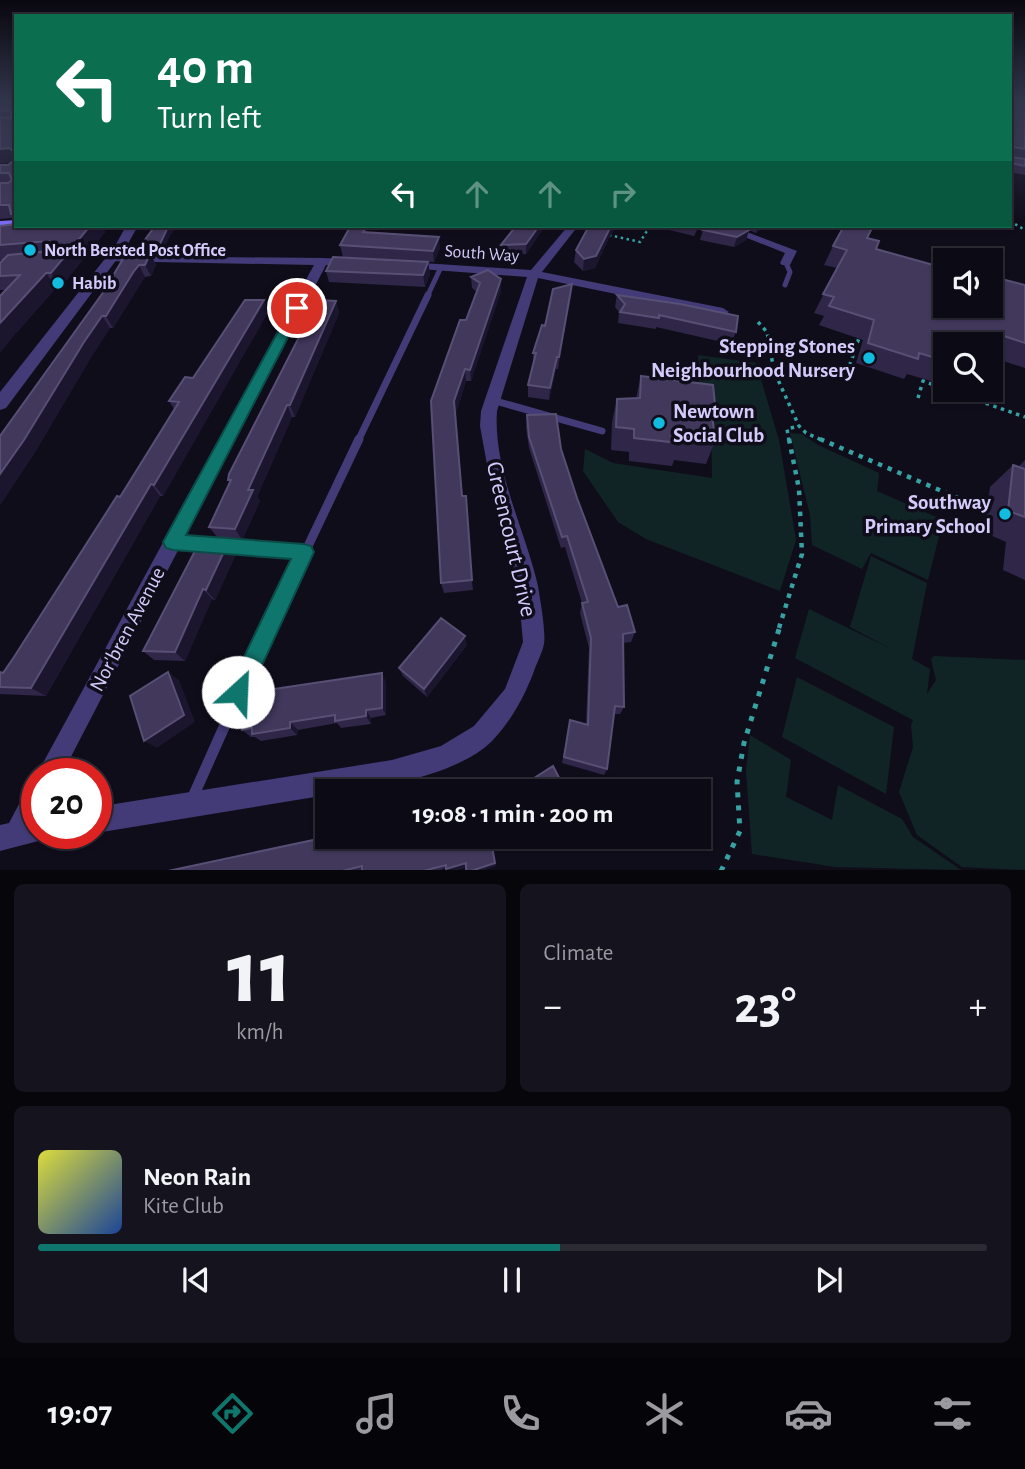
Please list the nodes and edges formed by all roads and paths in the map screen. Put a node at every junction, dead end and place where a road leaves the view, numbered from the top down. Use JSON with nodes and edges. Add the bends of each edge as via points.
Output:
{"nodes":[{"id":1,"x":131,"y":228,"type":"edge"},
{"id":2,"x":571,"y":228,"type":"edge"},
{"id":3,"x":581,"y":228,"type":"edge"},
{"id":4,"x":649,"y":228,"type":"edge"},
{"id":5,"x":728,"y":228,"type":"edge"},
{"id":6,"x":110,"y":260,"type":"junction"},
{"id":7,"x":322,"y":261,"type":"junction"},
{"id":8,"x":362,"y":263,"type":"edge"},
{"id":9,"x":786,"y":263,"type":"joint"},
{"id":10,"x":388,"y":264,"type":"edge"},
{"id":11,"x":441,"y":267,"type":"junction"},
{"id":12,"x":534,"y":274,"type":"junction"},
{"id":13,"x":785,"y":285,"type":"dead end"},
{"id":14,"x":723,"y":312,"type":"edge"},
{"id":15,"x":758,"y":322,"type":"dead end"},
{"id":16,"x":860,"y":334,"type":"edge"},
{"id":17,"x":847,"y":373,"type":"dead end"},
{"id":18,"x":933,"y":385,"type":"edge"},
{"id":19,"x":918,"y":398,"type":"dead end"},
{"id":20,"x":492,"y":400,"type":"junction"},
{"id":21,"x":981,"y":402,"type":"edge"},
{"id":22,"x":0,"y":404,"type":"edge"},
{"id":23,"x":1025,"y":417,"type":"edge"},
{"id":24,"x":799,"y":426,"type":"junction"},
{"id":25,"x":602,"y":431,"type":"dead end"},
{"id":26,"x":978,"y":506,"type":"dead end"},
{"id":27,"x":173,"y":542,"type":"junction"},
{"id":28,"x":304,"y":552,"type":"junction"},
{"id":29,"x":58,"y":758,"type":"edge"},
{"id":30,"x":189,"y":805,"type":"junction"},
{"id":31,"x":112,"y":817,"type":"edge"},
{"id":32,"x":721,"y":870,"type":"edge"}],
"edges":[{"from":1,"to":6,"type":"street"},
{"from":2,"to":12,"type":"street"},
{"from":3,"to":4,"type":"path","via":[[640,242]]},
{"from":5,"to":9,"type":"street","via":[[791,251]]},
{"from":6,"to":7,"type":"street"},
{"from":6,"to":22,"type":"street"},
{"from":7,"to":8,"type":"street"},
{"from":7,"to":27,"type":"street","name":"Nor'bren Avenue"},
{"from":9,"to":13,"type":"lane","via":[[790,272]]},
{"from":10,"to":11,"type":"street","name":"South Way"},
{"from":11,"to":12,"type":"street","name":"South Way"},
{"from":11,"to":28,"type":"lane"},
{"from":12,"to":14,"type":"street","name":"South Way"},
{"from":12,"to":20,"type":"street","name":"Greencourt Drive"},
{"from":15,"to":24,"type":"path","via":[[767,332],[774,371]]},
{"from":16,"to":17,"type":"path"},
{"from":18,"to":19,"type":"path","via":[[923,382]]},
{"from":20,"to":25,"type":"lane"},
{"from":20,"to":30,"type":"street","name":"Greencourt Drive","via":[[488,426],[528,587],[534,642],[513,697],[482,734],[446,757],[392,772]]},
{"from":21,"to":23,"type":"path"},
{"from":24,"to":26,"type":"path","via":[[813,438]]},
{"from":24,"to":32,"type":"path","via":[[787,429],[799,489],[802,554],[744,743],[737,782],[740,831]]},
{"from":27,"to":28,"type":"lane"},
{"from":27,"to":29,"type":"street","name":"Nor'bren Avenue"},
{"from":28,"to":30,"type":"lane"},
{"from":30,"to":31,"type":"street","name":"Greencourt Drive"}]}
